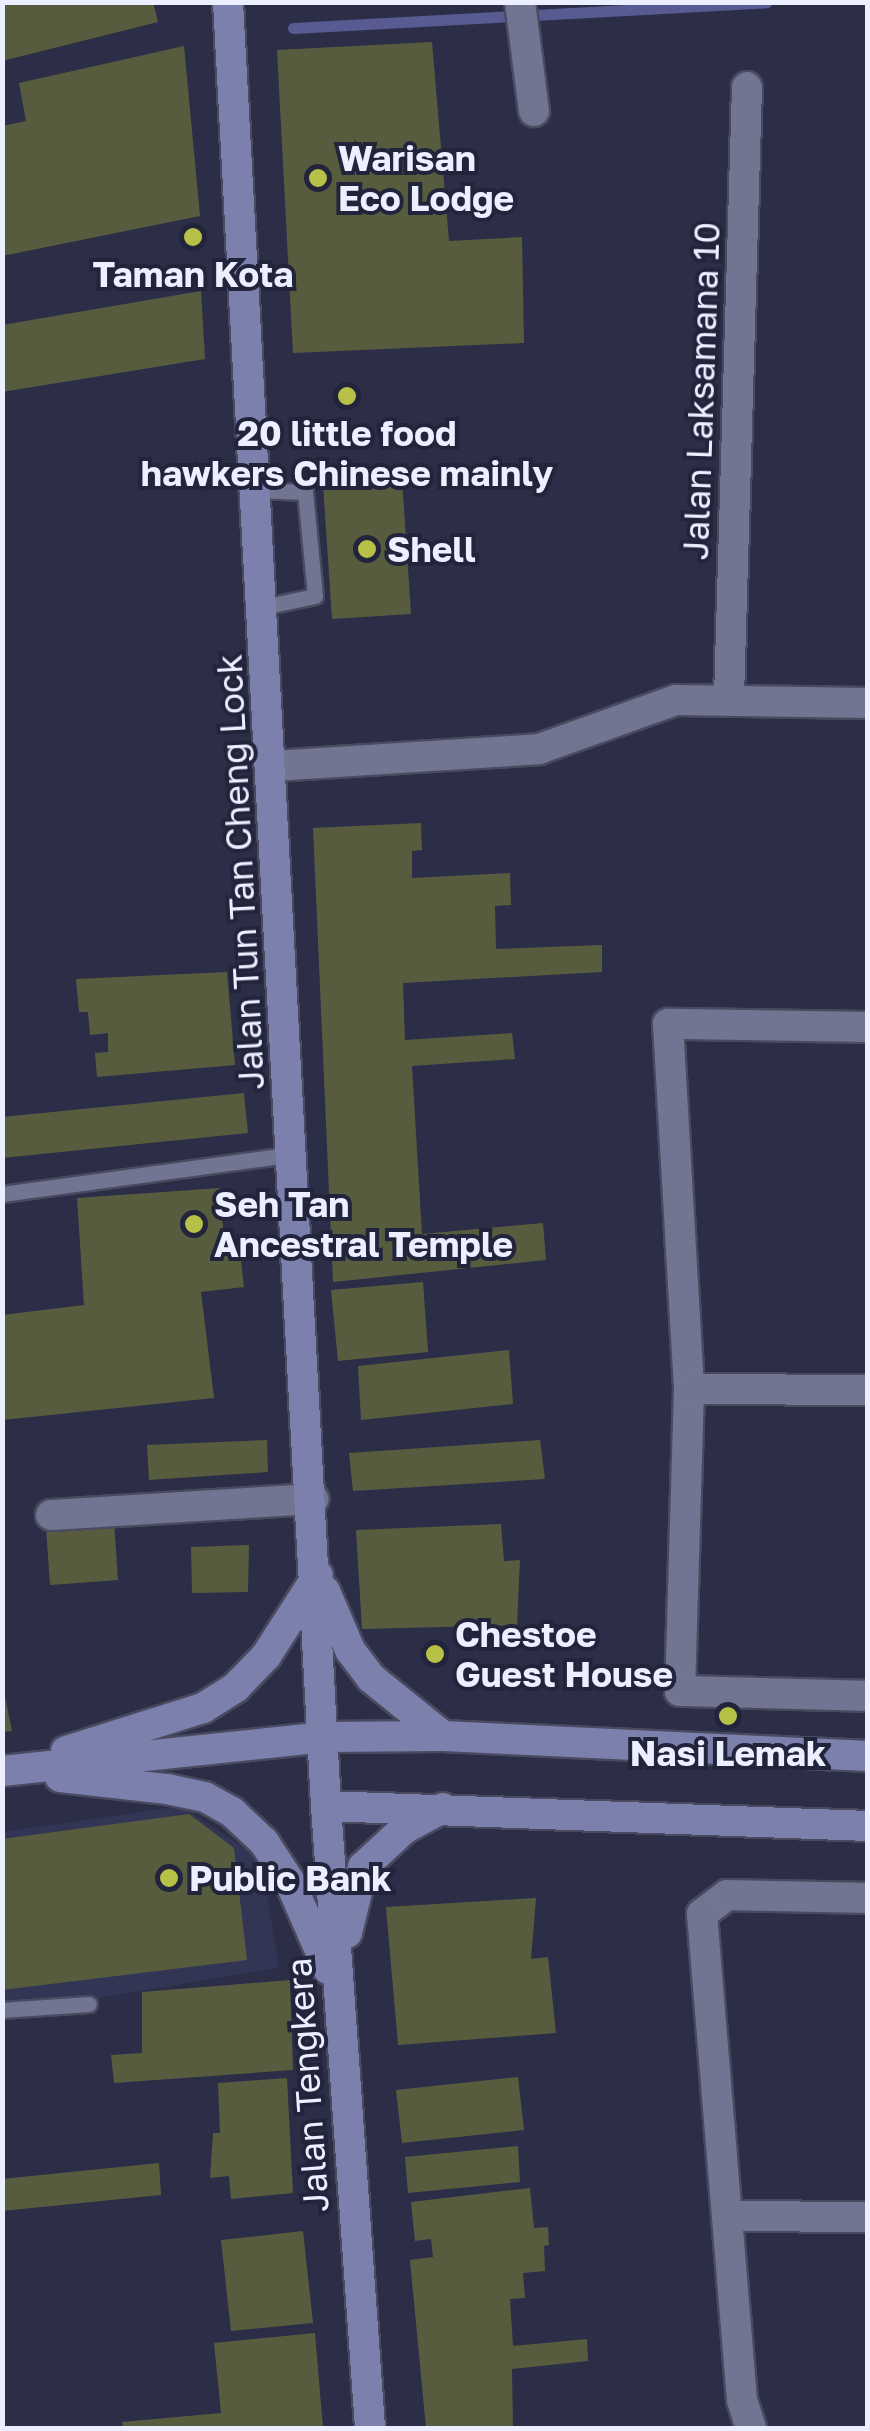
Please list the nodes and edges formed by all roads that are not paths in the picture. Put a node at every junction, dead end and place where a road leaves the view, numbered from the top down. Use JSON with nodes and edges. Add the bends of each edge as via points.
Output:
{"nodes":[{"id":1,"x":228,"y":2,"type":"edge"},
{"id":2,"x":520,"y":2,"type":"edge"},
{"id":3,"x":747,"y":87,"type":"dead end"},
{"id":4,"x":534,"y":112,"type":"dead end"},
{"id":5,"x":256,"y":490,"type":"junction"},
{"id":6,"x":263,"y":607,"type":"junction"},
{"id":7,"x":729,"y":696,"type":"junction"},
{"id":8,"x":868,"y":703,"type":"edge"},
{"id":9,"x":272,"y":766,"type":"junction"},
{"id":10,"x":868,"y":1027,"type":"edge"},
{"id":11,"x":294,"y":1154,"type":"junction"},
{"id":12,"x":2,"y":1194,"type":"edge"},
{"id":13,"x":689,"y":1388,"type":"junction"},
{"id":14,"x":868,"y":1390,"type":"edge"},
{"id":15,"x":314,"y":1498,"type":"junction"},
{"id":16,"x":51,"y":1515,"type":"dead end"},
{"id":17,"x":318,"y":1575,"type":"junction"},
{"id":18,"x":868,"y":1696,"type":"edge"},
{"id":19,"x":443,"y":1736,"type":"junction"},
{"id":20,"x":323,"y":1737,"type":"junction"},
{"id":21,"x":868,"y":1756,"type":"edge"},
{"id":22,"x":2,"y":1771,"type":"edge"},
{"id":23,"x":326,"y":1806,"type":"junction"},
{"id":24,"x":445,"y":1806,"type":"junction"},
{"id":25,"x":868,"y":1826,"type":"edge"},
{"id":26,"x":868,"y":1898,"type":"edge"},
{"id":27,"x":338,"y":1990,"type":"junction"},
{"id":28,"x":89,"y":2004,"type":"dead end"},
{"id":29,"x":2,"y":2010,"type":"edge"},
{"id":30,"x":727,"y":2216,"type":"junction"},
{"id":31,"x":868,"y":2217,"type":"edge"},
{"id":32,"x":370,"y":2428,"type":"edge"},
{"id":33,"x":751,"y":2428,"type":"edge"}],
"edges":[{"from":1,"to":5,"type":"main road","name":"Jalan Tun Tan Cheng Lock"},
{"from":2,"to":4,"type":"street"},
{"from":3,"to":7,"type":"street","name":"Jalan Laksamana 10"},
{"from":5,"to":6,"type":"main road","name":"Jalan Tun Tan Cheng Lock"},
{"from":5,"to":6,"type":"lane","via":[[305,492],[315,596]]},
{"from":6,"to":9,"type":"main road","name":"Jalan Tun Tan Cheng Lock"},
{"from":7,"to":8,"type":"street"},
{"from":7,"to":9,"type":"street","via":[[638,710],[539,749]]},
{"from":9,"to":11,"type":"main road","name":"Jalan Tun Tan Cheng Lock"},
{"from":10,"to":13,"type":"street","via":[[668,1024]]},
{"from":11,"to":12,"type":"lane"},
{"from":11,"to":15,"type":"main road","name":"Jalan Tun Tan Cheng Lock"},
{"from":13,"to":14,"type":"street"},
{"from":13,"to":18,"type":"street","via":[[680,1691]]},
{"from":15,"to":16,"type":"street"},
{"from":15,"to":17,"type":"main road","name":"Jalan Tun Tan Cheng Lock"},
{"from":17,"to":19,"type":"main road","via":[[350,1650],[370,1678]]},
{"from":17,"to":20,"type":"main road","name":"Jalan Tun Tan Cheng Lock"},
{"from":17,"to":22,"type":"main road","via":[[266,1656],[203,1708]]},
{"from":19,"to":20,"type":"main road"},
{"from":19,"to":21,"type":"main road"},
{"from":20,"to":22,"type":"main road"},
{"from":20,"to":23,"type":"main road","name":"Jalan Tengkera"},
{"from":22,"to":27,"type":"main road","via":[[168,1788],[205,1796],[232,1812],[264,1842],[290,1882]]},
{"from":23,"to":24,"type":"main road"},
{"from":23,"to":27,"type":"main road","name":"Jalan Tengkera"},
{"from":24,"to":25,"type":"main road"},
{"from":24,"to":27,"type":"main road","via":[[404,1829],[363,1868],[354,1884]]},
{"from":26,"to":30,"type":"street","via":[[727,1895],[702,1914]]},
{"from":27,"to":32,"type":"main road","name":"Jalan Tengkera"},
{"from":28,"to":29,"type":"lane"},
{"from":30,"to":31,"type":"street"},
{"from":30,"to":33,"type":"street","via":[[742,2400]]}]}
